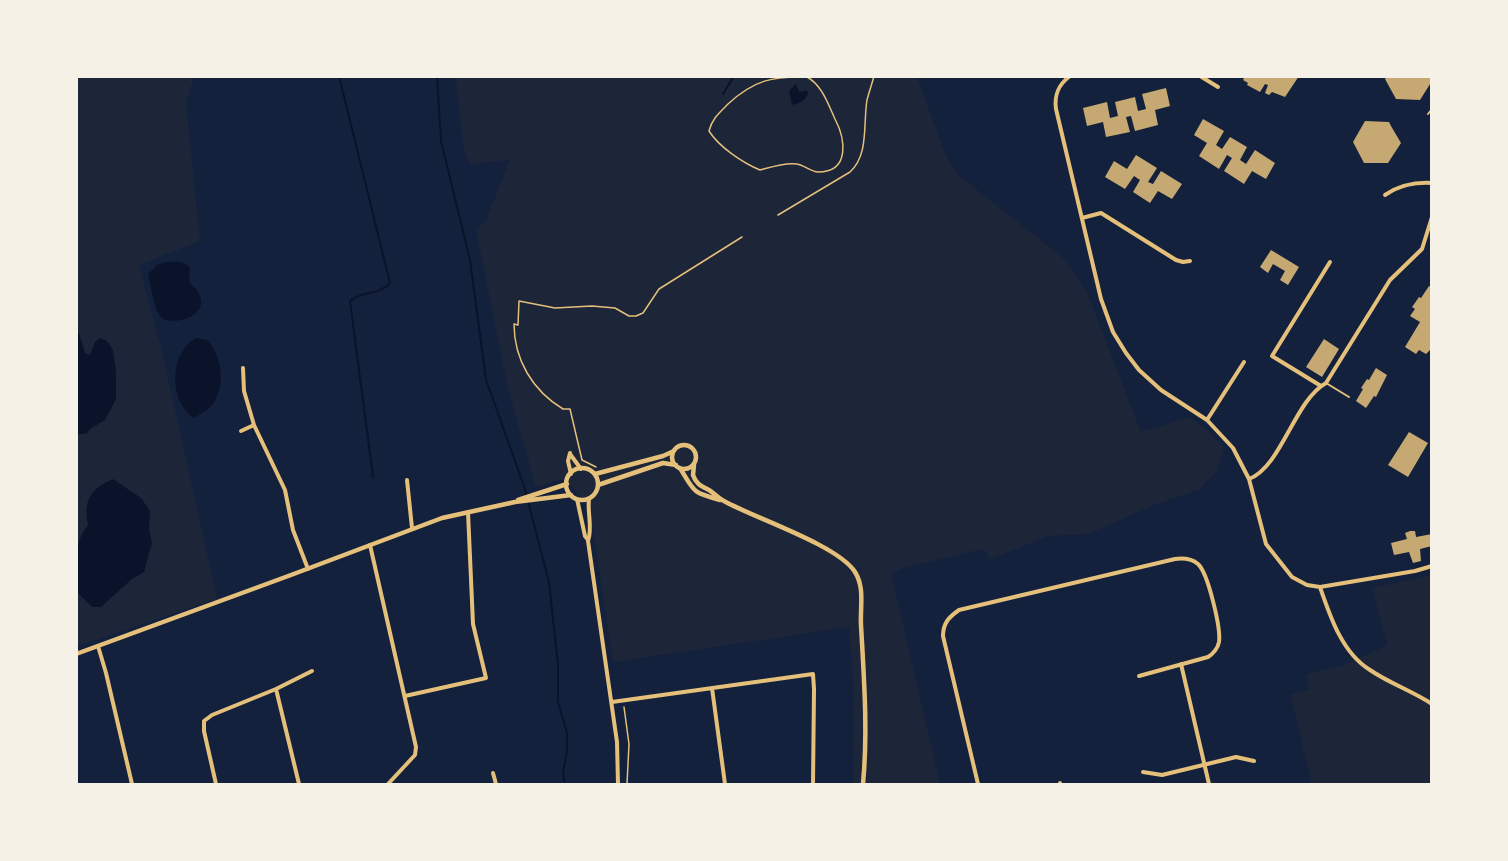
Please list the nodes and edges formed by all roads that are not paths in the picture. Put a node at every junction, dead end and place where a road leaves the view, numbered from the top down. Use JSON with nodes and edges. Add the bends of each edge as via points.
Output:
{"nodes":[{"id":1,"x":1070,"y":76,"type":"edge"},
{"id":2,"x":1200,"y":76,"type":"edge"},
{"id":3,"x":1218,"y":87,"type":"dead end"},
{"id":4,"x":1431,"y":109,"type":"edge"},
{"id":5,"x":1428,"y":114,"type":"dead end"},
{"id":6,"x":1431,"y":183,"type":"edge"},
{"id":7,"x":1385,"y":195,"type":"dead end"},
{"id":8,"x":1431,"y":217,"type":"edge"},
{"id":9,"x":1082,"y":218,"type":"junction"},
{"id":10,"x":1190,"y":261,"type":"dead end"},
{"id":11,"x":1330,"y":262,"type":"dead end"},
{"id":12,"x":1244,"y":362,"type":"dead end"},
{"id":13,"x":243,"y":368,"type":"dead end"},
{"id":14,"x":1326,"y":383,"type":"junction"},
{"id":15,"x":1321,"y":386,"type":"junction"},
{"id":16,"x":1349,"y":397,"type":"dead end"},
{"id":17,"x":1207,"y":420,"type":"junction"},
{"id":18,"x":254,"y":425,"type":"junction"},
{"id":19,"x":241,"y":431,"type":"dead end"},
{"id":20,"x":674,"y":451,"type":"junction"},
{"id":21,"x":694,"y":465,"type":"junction"},
{"id":22,"x":678,"y":467,"type":"junction"},
{"id":23,"x":581,"y":469,"type":"junction"},
{"id":24,"x":571,"y":474,"type":"junction"},
{"id":25,"x":595,"y":474,"type":"junction"},
{"id":26,"x":1249,"y":479,"type":"junction"},
{"id":27,"x":407,"y":480,"type":"dead end"},
{"id":28,"x":567,"y":484,"type":"junction"},
{"id":29,"x":598,"y":484,"type":"junction"},
{"id":30,"x":571,"y":495,"type":"junction"},
{"id":31,"x":538,"y":497,"type":"junction"},
{"id":32,"x":577,"y":499,"type":"junction"},
{"id":33,"x":589,"y":499,"type":"junction"},
{"id":34,"x":723,"y":500,"type":"junction"},
{"id":35,"x":468,"y":511,"type":"junction"},
{"id":36,"x":412,"y":528,"type":"junction"},
{"id":37,"x":588,"y":541,"type":"junction"},
{"id":38,"x":370,"y":545,"type":"junction"},
{"id":39,"x":1431,"y":566,"type":"edge"},
{"id":40,"x":308,"y":569,"type":"junction"},
{"id":41,"x":1320,"y":587,"type":"junction"},
{"id":42,"x":98,"y":646,"type":"junction"},
{"id":43,"x":76,"y":654,"type":"edge"},
{"id":44,"x":1181,"y":664,"type":"junction"},
{"id":45,"x":312,"y":670,"type":"dead end"},
{"id":46,"x":1139,"y":676,"type":"dead end"},
{"id":47,"x":712,"y":688,"type":"junction"},
{"id":48,"x":276,"y":689,"type":"junction"},
{"id":49,"x":405,"y":696,"type":"junction"},
{"id":50,"x":612,"y":702,"type":"junction"},
{"id":51,"x":1431,"y":704,"type":"edge"},
{"id":52,"x":1254,"y":761,"type":"dead end"},
{"id":53,"x":1204,"y":765,"type":"junction"},
{"id":54,"x":1143,"y":772,"type":"dead end"},
{"id":55,"x":493,"y":773,"type":"dead end"},
{"id":56,"x":132,"y":784,"type":"edge"},
{"id":57,"x":216,"y":784,"type":"edge"},
{"id":58,"x":299,"y":784,"type":"edge"},
{"id":59,"x":388,"y":784,"type":"edge"},
{"id":60,"x":496,"y":784,"type":"edge"},
{"id":61,"x":618,"y":784,"type":"edge"},
{"id":62,"x":726,"y":784,"type":"edge"},
{"id":63,"x":813,"y":784,"type":"edge"},
{"id":64,"x":863,"y":784,"type":"edge"},
{"id":65,"x":978,"y":784,"type":"edge"},
{"id":66,"x":1209,"y":784,"type":"edge"}],
"edges":[{"from":1,"to":9,"type":"street","via":[[1056,96],[1056,109]]},
{"from":2,"to":3,"type":"street"},
{"from":4,"to":5,"type":"lane"},
{"from":6,"to":7,"type":"street","via":[[1406,184]]},
{"from":8,"to":14,"type":"street","via":[[1422,249],[1390,280]]},
{"from":9,"to":10,"type":"street","via":[[1101,213],[1176,260]]},
{"from":9,"to":17,"type":"street","via":[[1103,306],[1121,347],[1155,386]]},
{"from":11,"to":15,"type":"street","via":[[1272,356]]},
{"from":12,"to":17,"type":"street"},
{"from":13,"to":18,"type":"street","via":[[244,391]]},
{"from":14,"to":15,"type":"street"},
{"from":14,"to":16,"type":"lane"},
{"from":15,"to":26,"type":"street","via":[[1263,471]]},
{"from":17,"to":26,"type":"street","via":[[1233,448]]},
{"from":18,"to":19,"type":"street"},
{"from":18,"to":40,"type":"street","via":[[285,490],[293,530]]},
{"from":20,"to":21,"type":"street","via":[[690,446],[696,456]]},
{"from":20,"to":22,"type":"street","via":[[672,457]]},
{"from":20,"to":25,"type":"street"},
{"from":21,"to":22,"type":"street","via":[[688,469]]},
{"from":21,"to":34,"type":"street","via":[[696,483]]},
{"from":22,"to":29,"type":"street","via":[[663,463]]},
{"from":22,"to":34,"type":"street","via":[[695,491]]},
{"from":23,"to":24,"type":"street"},
{"from":23,"to":24,"type":"street","via":[[570,453]]},
{"from":23,"to":25,"type":"street"},
{"from":24,"to":28,"type":"street"},
{"from":25,"to":29,"type":"street"},
{"from":26,"to":41,"type":"street","via":[[1266,544],[1292,577]]},
{"from":27,"to":36,"type":"street"},
{"from":28,"to":30,"type":"street"},
{"from":28,"to":31,"type":"street"},
{"from":29,"to":33,"type":"street"},
{"from":30,"to":31,"type":"street"},
{"from":30,"to":32,"type":"street"},
{"from":31,"to":35,"type":"street"},
{"from":32,"to":33,"type":"street"},
{"from":32,"to":37,"type":"street"},
{"from":33,"to":37,"type":"street"},
{"from":34,"to":64,"type":"street","via":[[831,551],[848,563],[857,576],[866,700]]},
{"from":35,"to":36,"type":"street"},
{"from":35,"to":49,"type":"street","via":[[472,613],[486,678]]},
{"from":36,"to":38,"type":"street"},
{"from":37,"to":50,"type":"street"},
{"from":38,"to":40,"type":"street"},
{"from":38,"to":49,"type":"street"},
{"from":39,"to":41,"type":"street"},
{"from":40,"to":42,"type":"street"},
{"from":41,"to":51,"type":"street","via":[[1349,651],[1368,669]]},
{"from":42,"to":43,"type":"street"},
{"from":42,"to":56,"type":"street"},
{"from":44,"to":46,"type":"street"},
{"from":44,"to":53,"type":"street"},
{"from":44,"to":65,"type":"street","via":[[1208,657],[1219,642],[1205,573],[1189,559],[1175,559],[959,610],[947,619],[943,636]]},
{"from":45,"to":48,"type":"street"},
{"from":47,"to":50,"type":"street"},
{"from":47,"to":62,"type":"street"},
{"from":47,"to":63,"type":"street","via":[[813,674]]},
{"from":48,"to":57,"type":"street","via":[[204,721]]},
{"from":48,"to":58,"type":"street"},
{"from":49,"to":59,"type":"street","via":[[415,755]]},
{"from":50,"to":61,"type":"street"},
{"from":52,"to":53,"type":"street","via":[[1236,757]]},
{"from":53,"to":54,"type":"street","via":[[1162,774]]},
{"from":53,"to":66,"type":"street"},
{"from":55,"to":60,"type":"street"}]}
